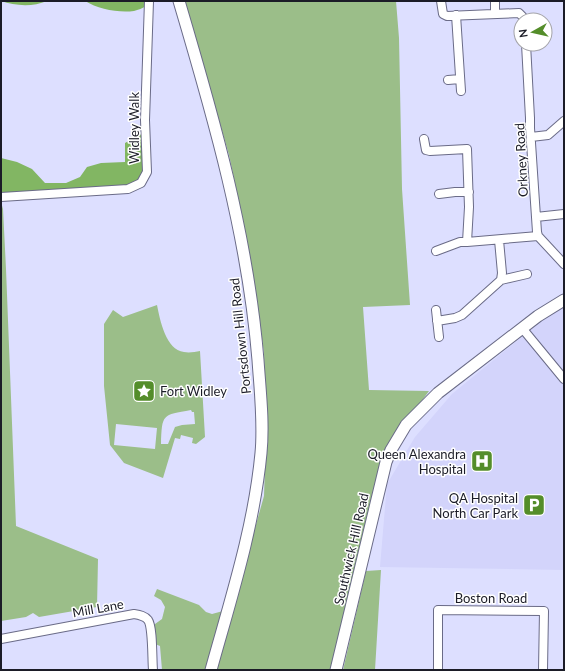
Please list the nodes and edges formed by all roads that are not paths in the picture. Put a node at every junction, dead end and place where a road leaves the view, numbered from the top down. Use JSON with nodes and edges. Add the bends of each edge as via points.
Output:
{"nodes":[{"id":1,"x":149,"y":1,"type":"edge"},
{"id":2,"x":179,"y":1,"type":"edge"},
{"id":3,"x":441,"y":1,"type":"edge"},
{"id":4,"x":495,"y":1,"type":"edge"},
{"id":5,"x":513,"y":13,"type":"edge"},
{"id":6,"x":495,"y":14,"type":"junction"},
{"id":7,"x":456,"y":15,"type":"junction"},
{"id":8,"x":526,"y":52,"type":"edge"},
{"id":9,"x":460,"y":79,"type":"junction"},
{"id":10,"x":448,"y":80,"type":"dead end"},
{"id":11,"x":461,"y":91,"type":"dead end"},
{"id":12,"x":564,"y":122,"type":"edge"},
{"id":13,"x":531,"y":138,"type":"junction"},
{"id":14,"x":424,"y":139,"type":"dead end"},
{"id":15,"x":469,"y":192,"type":"junction"},
{"id":16,"x":439,"y":194,"type":"dead end"},
{"id":17,"x":1,"y":197,"type":"edge"},
{"id":18,"x":564,"y":214,"type":"edge"},
{"id":19,"x":536,"y":217,"type":"junction"},
{"id":20,"x":538,"y":236,"type":"junction"},
{"id":21,"x":499,"y":240,"type":"junction"},
{"id":22,"x":467,"y":242,"type":"junction"},
{"id":23,"x":436,"y":250,"type":"dead end"},
{"id":24,"x":564,"y":264,"type":"edge"},
{"id":25,"x":527,"y":274,"type":"dead end"},
{"id":26,"x":501,"y":280,"type":"junction"},
{"id":27,"x":564,"y":300,"type":"edge"},
{"id":28,"x":436,"y":310,"type":"dead end"},
{"id":29,"x":437,"y":320,"type":"junction"},
{"id":30,"x":522,"y":328,"type":"junction"},
{"id":31,"x":439,"y":337,"type":"dead end"},
{"id":32,"x":564,"y":379,"type":"edge"},
{"id":33,"x":1,"y":639,"type":"edge"},
{"id":34,"x":153,"y":670,"type":"edge"},
{"id":35,"x":211,"y":670,"type":"edge"},
{"id":36,"x":336,"y":670,"type":"edge"},
{"id":37,"x":438,"y":670,"type":"edge"},
{"id":38,"x":544,"y":670,"type":"edge"}],
"edges":[{"from":1,"to":17,"type":"street","name":"Widley Walk","via":[[145,120],[147,172],[141,183],[128,189]]},
{"from":2,"to":35,"type":"main road","name":"Portsdown Hill Road","via":[[232,194],[255,325],[261,407],[261,450],[251,519]]},
{"from":3,"to":7,"type":"street","via":[[443,14]]},
{"from":4,"to":6,"type":"street"},
{"from":5,"to":6,"type":"street"},
{"from":6,"to":7,"type":"street"},
{"from":7,"to":9,"type":"street"},
{"from":8,"to":13,"type":"street","name":"Orkney Road"},
{"from":9,"to":10,"type":"street"},
{"from":9,"to":11,"type":"street"},
{"from":12,"to":13,"type":"street","via":[[548,135]]},
{"from":13,"to":19,"type":"street","name":"Orkney Road"},
{"from":14,"to":15,"type":"street","via":[[426,150],[430,151],[468,149]]},
{"from":15,"to":16,"type":"street"},
{"from":15,"to":22,"type":"street"},
{"from":18,"to":19,"type":"street"},
{"from":19,"to":20,"type":"street","name":"Orkney Road"},
{"from":20,"to":21,"type":"street"},
{"from":20,"to":24,"type":"street"},
{"from":21,"to":22,"type":"street"},
{"from":21,"to":26,"type":"street"},
{"from":22,"to":23,"type":"street"},
{"from":25,"to":26,"type":"street"},
{"from":26,"to":29,"type":"street","via":[[462,315]]},
{"from":27,"to":30,"type":"main road","name":"Southwick Hill Road"},
{"from":28,"to":29,"type":"street"},
{"from":29,"to":31,"type":"street"},
{"from":30,"to":32,"type":"street"},
{"from":30,"to":36,"type":"main road","name":"Southwick Hill Road","via":[[438,393],[406,425],[391,450]]},
{"from":33,"to":34,"type":"street","name":"Mill Lane","via":[[139,615],[146,618],[151,626]]},
{"from":37,"to":38,"type":"street","name":"Boston Road","via":[[438,610],[544,611]]}]}
